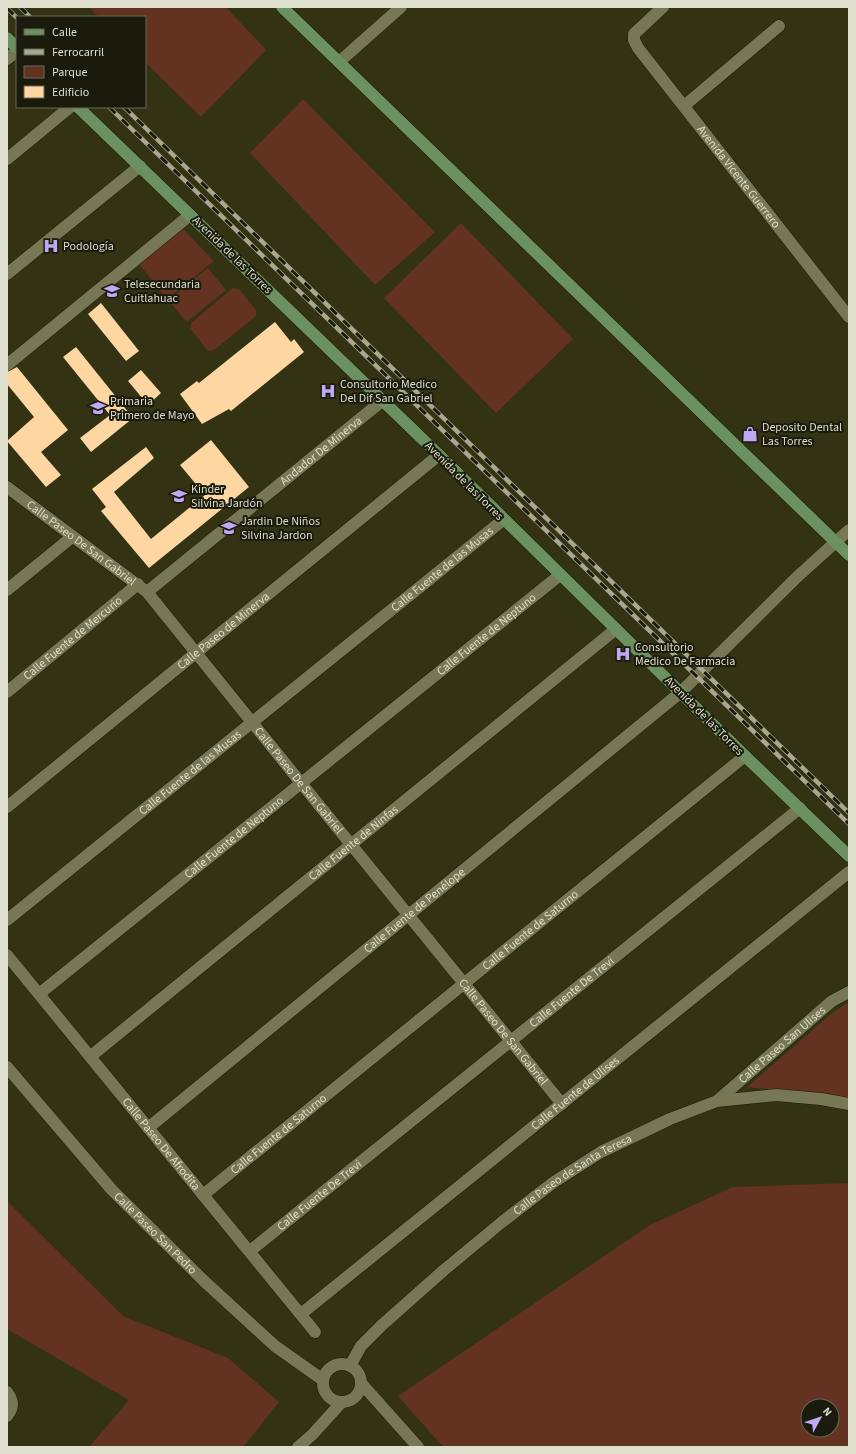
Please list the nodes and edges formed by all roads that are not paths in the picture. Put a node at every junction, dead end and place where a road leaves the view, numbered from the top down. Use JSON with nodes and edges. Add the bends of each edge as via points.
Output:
{"nodes":[{"id":1,"x":282,"y":7,"type":"edge"},
{"id":2,"x":401,"y":7,"type":"edge"},
{"id":3,"x":659,"y":8,"type":"edge"},
{"id":4,"x":779,"y":26,"type":"dead end"},
{"id":5,"x":7,"y":38,"type":"edge"},
{"id":6,"x":16,"y":47,"type":"edge"},
{"id":7,"x":16,"y":52,"type":"edge"},
{"id":8,"x":7,"y":60,"type":"edge"},
{"id":9,"x":339,"y":62,"type":"junction"},
{"id":10,"x":684,"y":106,"type":"junction"},
{"id":11,"x":69,"y":108,"type":"edge"},
{"id":12,"x":79,"y":108,"type":"edge"},
{"id":13,"x":7,"y":159,"type":"edge"},
{"id":14,"x":140,"y":166,"type":"junction"},
{"id":15,"x":190,"y":215,"type":"junction"},
{"id":16,"x":7,"y":274,"type":"edge"},
{"id":17,"x":849,"y":317,"type":"edge"},
{"id":18,"x":7,"y":365,"type":"edge"},
{"id":19,"x":382,"y":401,"type":"junction"},
{"id":20,"x":439,"y":455,"type":"junction"},
{"id":21,"x":7,"y":487,"type":"edge"},
{"id":22,"x":503,"y":520,"type":"junction"},
{"id":23,"x":849,"y":530,"type":"edge"},
{"id":24,"x":72,"y":537,"type":"junction"},
{"id":25,"x":836,"y":541,"type":"junction"},
{"id":26,"x":849,"y":555,"type":"edge"},
{"id":27,"x":560,"y":575,"type":"junction"},
{"id":28,"x":143,"y":588,"type":"junction"},
{"id":29,"x":7,"y":590,"type":"edge"},
{"id":30,"x":616,"y":629,"type":"junction"},
{"id":31,"x":197,"y":652,"type":"junction"},
{"id":32,"x":7,"y":692,"type":"edge"},
{"id":33,"x":681,"y":692,"type":"junction"},
{"id":34,"x":252,"y":721,"type":"junction"},
{"id":35,"x":745,"y":756,"type":"junction"},
{"id":36,"x":301,"y":783,"type":"junction"},
{"id":37,"x":7,"y":807,"type":"edge"},
{"id":38,"x":800,"y":808,"type":"junction"},
{"id":39,"x":350,"y":845,"type":"junction"},
{"id":40,"x":849,"y":856,"type":"edge"},
{"id":41,"x":849,"y":872,"type":"edge"},
{"id":42,"x":409,"y":915,"type":"junction"},
{"id":43,"x":7,"y":920,"type":"edge"},
{"id":44,"x":7,"y":955,"type":"edge"},
{"id":45,"x":464,"y":984,"type":"junction"},
{"id":46,"x":849,"y":992,"type":"edge"},
{"id":47,"x":39,"y":994,"type":"junction"},
{"id":48,"x":511,"y":1041,"type":"junction"},
{"id":49,"x":91,"y":1056,"type":"junction"},
{"id":50,"x":7,"y":1068,"type":"edge"},
{"id":51,"x":717,"y":1101,"type":"junction"},
{"id":52,"x":562,"y":1104,"type":"junction"},
{"id":53,"x":849,"y":1104,"type":"edge"},
{"id":54,"x":148,"y":1128,"type":"junction"},
{"id":55,"x":203,"y":1195,"type":"junction"},
{"id":56,"x":250,"y":1251,"type":"junction"},
{"id":57,"x":301,"y":1314,"type":"junction"},
{"id":58,"x":315,"y":1332,"type":"dead end"},
{"id":59,"x":350,"y":1366,"type":"junction"},
{"id":60,"x":323,"y":1380,"type":"junction"},
{"id":61,"x":361,"y":1383,"type":"junction"},
{"id":62,"x":9,"y":1395,"type":"edge"},
{"id":63,"x":341,"y":1403,"type":"junction"},
{"id":64,"x":7,"y":1416,"type":"edge"},
{"id":65,"x":298,"y":1447,"type":"edge"},
{"id":66,"x":418,"y":1447,"type":"edge"}],
"edges":[{"from":1,"to":9,"type":"main road"},
{"from":2,"to":9,"type":"street"},
{"from":3,"to":10,"type":"street","name":"Avenida Vicente Guerrero","via":[[634,34],[634,40]]},
{"from":4,"to":10,"type":"street"},
{"from":5,"to":6,"type":"main road"},
{"from":7,"to":8,"type":"street"},
{"from":9,"to":25,"type":"main road"},
{"from":10,"to":17,"type":"street","name":"Avenida Vicente Guerrero"},
{"from":11,"to":13,"type":"street"},
{"from":12,"to":14,"type":"main road","name":"Avenida de las Torres"},
{"from":14,"to":15,"type":"main road","name":"Avenida de las Torres"},
{"from":14,"to":16,"type":"street"},
{"from":15,"to":18,"type":"street"},
{"from":15,"to":19,"type":"main road","name":"Avenida de las Torres"},
{"from":19,"to":20,"type":"main road","name":"Avenida de las Torres"},
{"from":19,"to":28,"type":"street","name":"Andador De Minerva"},
{"from":20,"to":22,"type":"main road","name":"Avenida de las Torres"},
{"from":20,"to":31,"type":"street","name":"Calle Paseo de Minerva"},
{"from":21,"to":24,"type":"street","name":"Calle Paseo De San Gabriel"},
{"from":22,"to":27,"type":"main road","name":"Avenida de las Torres"},
{"from":22,"to":34,"type":"street","name":"Calle Fuente de las Musas"},
{"from":23,"to":25,"type":"street","name":"Calle Fuente de Penélope"},
{"from":24,"to":28,"type":"street","name":"Calle Paseo De San Gabriel"},
{"from":24,"to":29,"type":"street"},
{"from":25,"to":26,"type":"main road"},
{"from":25,"to":33,"type":"street","name":"Calle Fuente de Penélope"},
{"from":27,"to":30,"type":"main road","name":"Avenida de las Torres"},
{"from":27,"to":36,"type":"street","name":"Calle Fuente de Neptuno"},
{"from":28,"to":31,"type":"street","name":"Calle Paseo De San Gabriel"},
{"from":28,"to":32,"type":"street","name":"Calle Fuente de Mercurio"},
{"from":30,"to":33,"type":"main road","name":"Avenida de las Torres"},
{"from":30,"to":39,"type":"street","name":"Calle Fuente de Ninfas"},
{"from":31,"to":34,"type":"street","name":"Calle Paseo De San Gabriel"},
{"from":31,"to":37,"type":"street","name":"Calle Paseo de Minerva"},
{"from":33,"to":35,"type":"main road","name":"Avenida de las Torres"},
{"from":33,"to":42,"type":"street","name":"Calle Fuente de Penélope"},
{"from":34,"to":36,"type":"street","name":"Calle Paseo De San Gabriel"},
{"from":34,"to":43,"type":"street","name":"Calle Fuente de las Musas"},
{"from":35,"to":38,"type":"main road","name":"Avenida de las Torres"},
{"from":35,"to":45,"type":"street","name":"Calle Fuente de Saturno"},
{"from":36,"to":39,"type":"street","name":"Calle Paseo De San Gabriel"},
{"from":36,"to":47,"type":"street","name":"Calle Fuente de Neptuno"},
{"from":38,"to":40,"type":"main road","name":"Avenida de las Torres"},
{"from":38,"to":48,"type":"street","name":"Calle Fuente De Trevi"},
{"from":39,"to":42,"type":"street","name":"Calle Paseo De San Gabriel"},
{"from":39,"to":49,"type":"street","name":"Calle Fuente de Ninfas"},
{"from":41,"to":52,"type":"street","name":"Calle Fuente de Ulises"},
{"from":42,"to":45,"type":"street","name":"Calle Paseo De San Gabriel"},
{"from":42,"to":54,"type":"street","name":"Calle Fuente de Penélope"},
{"from":44,"to":47,"type":"street","name":"Calle Paseo De Afrodita"},
{"from":45,"to":48,"type":"street","name":"Calle Paseo De San Gabriel"},
{"from":45,"to":55,"type":"street","name":"Calle Fuente de Saturno"},
{"from":46,"to":51,"type":"street","name":"Calle Paseo San Ulises","via":[[832,1001]]},
{"from":47,"to":49,"type":"street","name":"Calle Paseo De Afrodita"},
{"from":48,"to":52,"type":"street","name":"Calle Paseo De San Gabriel"},
{"from":48,"to":56,"type":"street","name":"Calle Fuente De Trevi"},
{"from":49,"to":54,"type":"street","name":"Calle Paseo De Afrodita"},
{"from":50,"to":60,"type":"street","name":"Calle Paseo San Pedro","via":[[112,1190],[204,1281],[275,1346]]},
{"from":51,"to":53,"type":"street","name":"Calle Paseo de Santa Teresa","via":[[776,1095]]},
{"from":51,"to":59,"type":"street","name":"Calle Paseo de Santa Teresa","via":[[670,1119],[601,1152],[554,1182],[484,1236],[382,1325],[362,1346]]},
{"from":52,"to":57,"type":"street","name":"Calle Fuente de Ulises"},
{"from":54,"to":55,"type":"street","name":"Calle Paseo De Afrodita"},
{"from":55,"to":56,"type":"street","name":"Calle Paseo De Afrodita"},
{"from":56,"to":57,"type":"street","name":"Calle Paseo De Afrodita"},
{"from":57,"to":58,"type":"street","name":"Calle Paseo De Afrodita"},
{"from":59,"to":60,"type":"street","via":[[344,1364],[331,1367]]},
{"from":59,"to":61,"type":"street","via":[[356,1371]]},
{"from":60,"to":63,"type":"street","via":[[328,1397]]},
{"from":61,"to":63,"type":"street","via":[[358,1394],[353,1399]]},
{"from":61,"to":66,"type":"street"},
{"from":62,"to":64,"type":"street","via":[[11,1412]]},
{"from":63,"to":65,"type":"street"}]}
